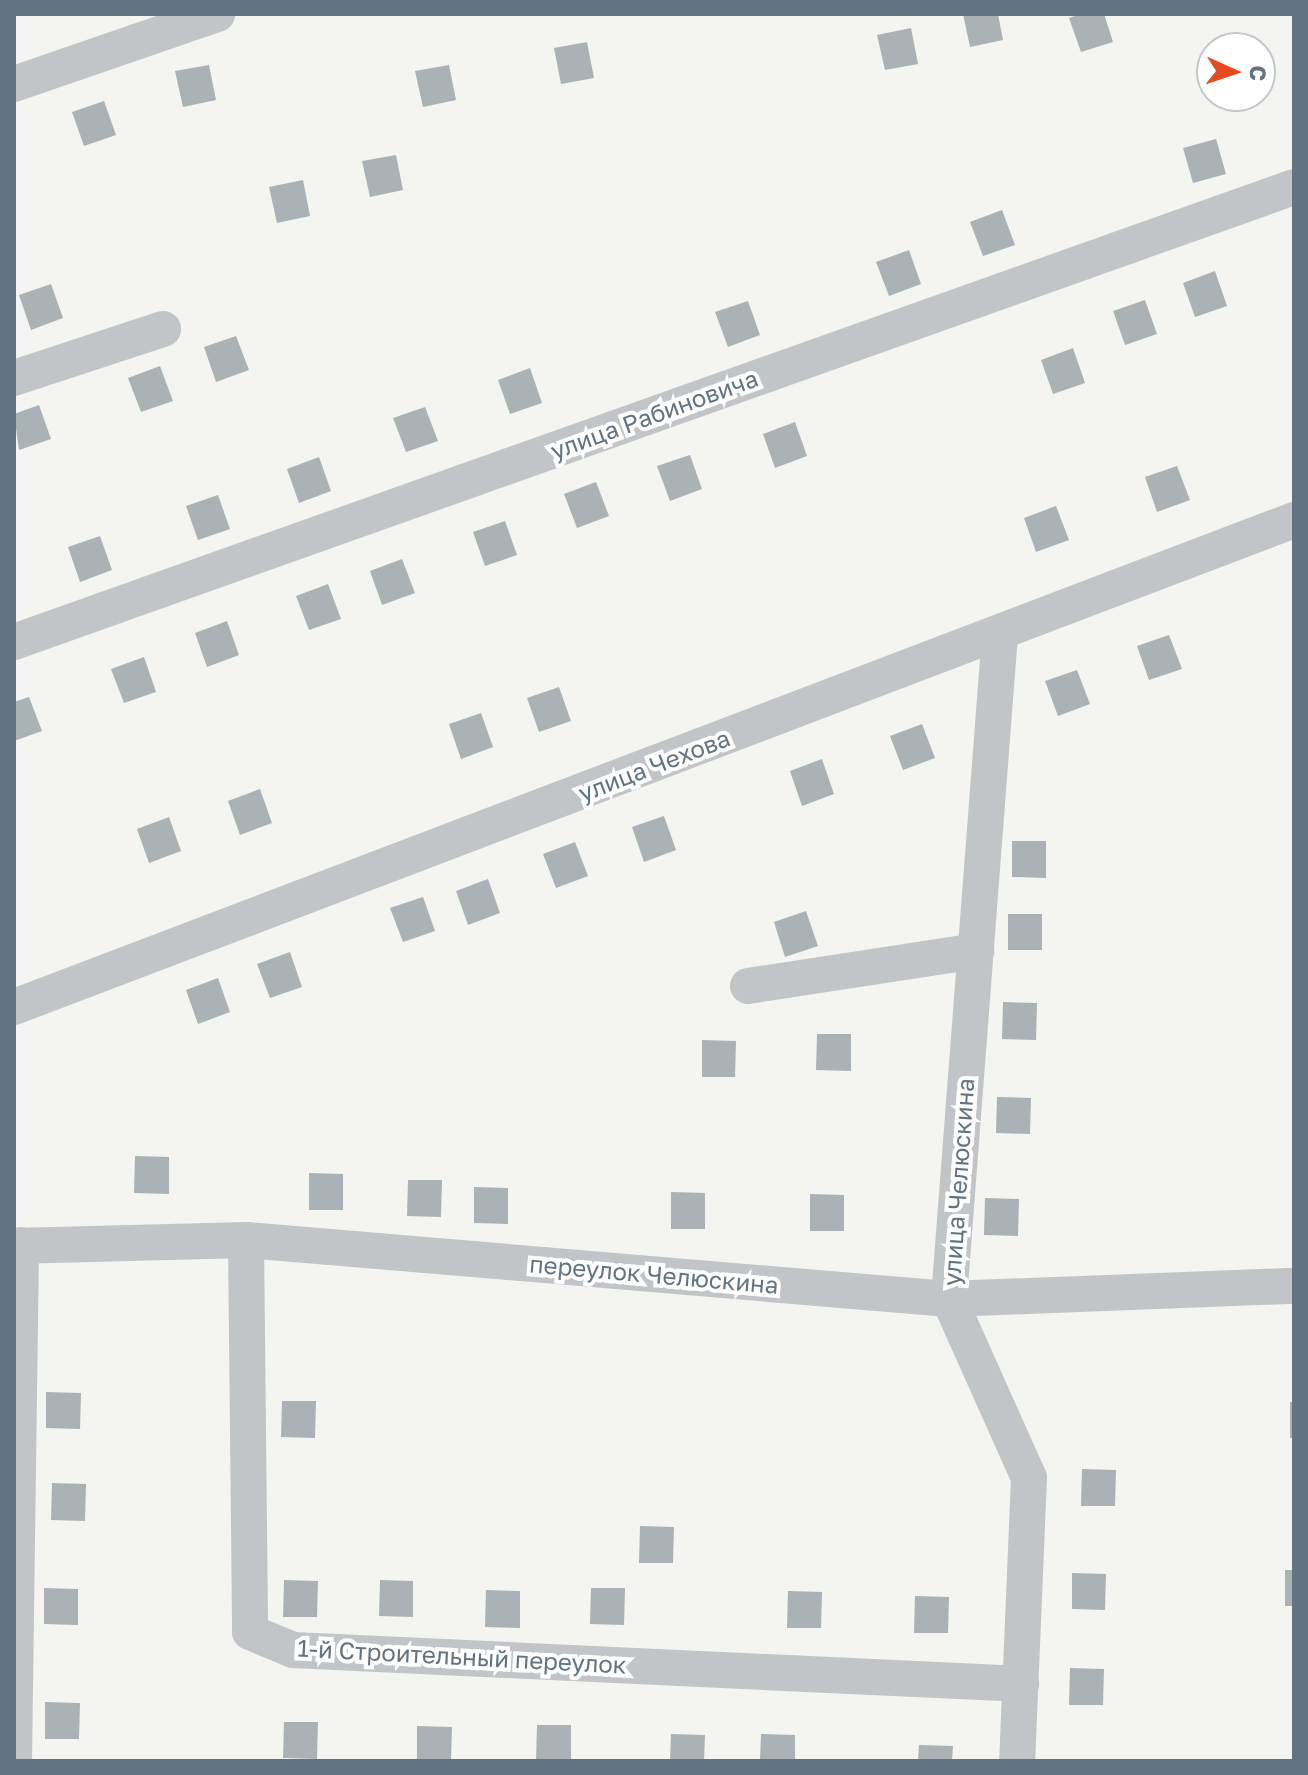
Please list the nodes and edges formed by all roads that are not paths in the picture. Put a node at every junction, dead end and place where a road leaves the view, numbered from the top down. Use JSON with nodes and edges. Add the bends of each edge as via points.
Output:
{"nodes":[{"id":1,"x":210,"y":15,"type":"edge"},
{"id":2,"x":14,"y":84,"type":"edge"},
{"id":3,"x":1294,"y":187,"type":"edge"},
{"id":4,"x":163,"y":329,"type":"dead end"},
{"id":5,"x":14,"y":378,"type":"edge"},
{"id":6,"x":1294,"y":520,"type":"edge"},
{"id":7,"x":1000,"y":634,"type":"junction"},
{"id":8,"x":14,"y":642,"type":"edge"},
{"id":9,"x":976,"y":951,"type":"junction"},
{"id":10,"x":748,"y":986,"type":"dead end"},
{"id":11,"x":14,"y":1007,"type":"edge"},
{"id":12,"x":246,"y":1240,"type":"junction"},
{"id":13,"x":18,"y":1246,"type":"edge"},
{"id":14,"x":1294,"y":1286,"type":"edge"},
{"id":15,"x":949,"y":1299,"type":"junction"},
{"id":16,"x":1021,"y":1684,"type":"junction"},
{"id":17,"x":14,"y":1761,"type":"edge"},
{"id":18,"x":1017,"y":1761,"type":"edge"}],
"edges":[{"from":1,"to":2,"type":"street"},
{"from":3,"to":8,"type":"street","name":"улица Рабиновича"},
{"from":4,"to":5,"type":"street"},
{"from":6,"to":7,"type":"street","name":"улица Чехова"},
{"from":7,"to":9,"type":"street","name":"улица Челюскина"},
{"from":7,"to":11,"type":"street","name":"улица Чехова"},
{"from":9,"to":10,"type":"street"},
{"from":9,"to":15,"type":"street","name":"улица Челюскина"},
{"from":12,"to":13,"type":"street","name":"переулок Челюскина"},
{"from":12,"to":15,"type":"street","name":"переулок Челюскина"},
{"from":12,"to":16,"type":"street","name":"1-й Строительный переулок","via":[[250,1632],[293,1650]]},
{"from":13,"to":17,"type":"street"},
{"from":14,"to":15,"type":"street","name":"переулок Челюскина"},
{"from":15,"to":16,"type":"street","name":"улица Челюскина","via":[[1029,1478]]},
{"from":16,"to":18,"type":"street","name":"улица Челюскина"}]}
